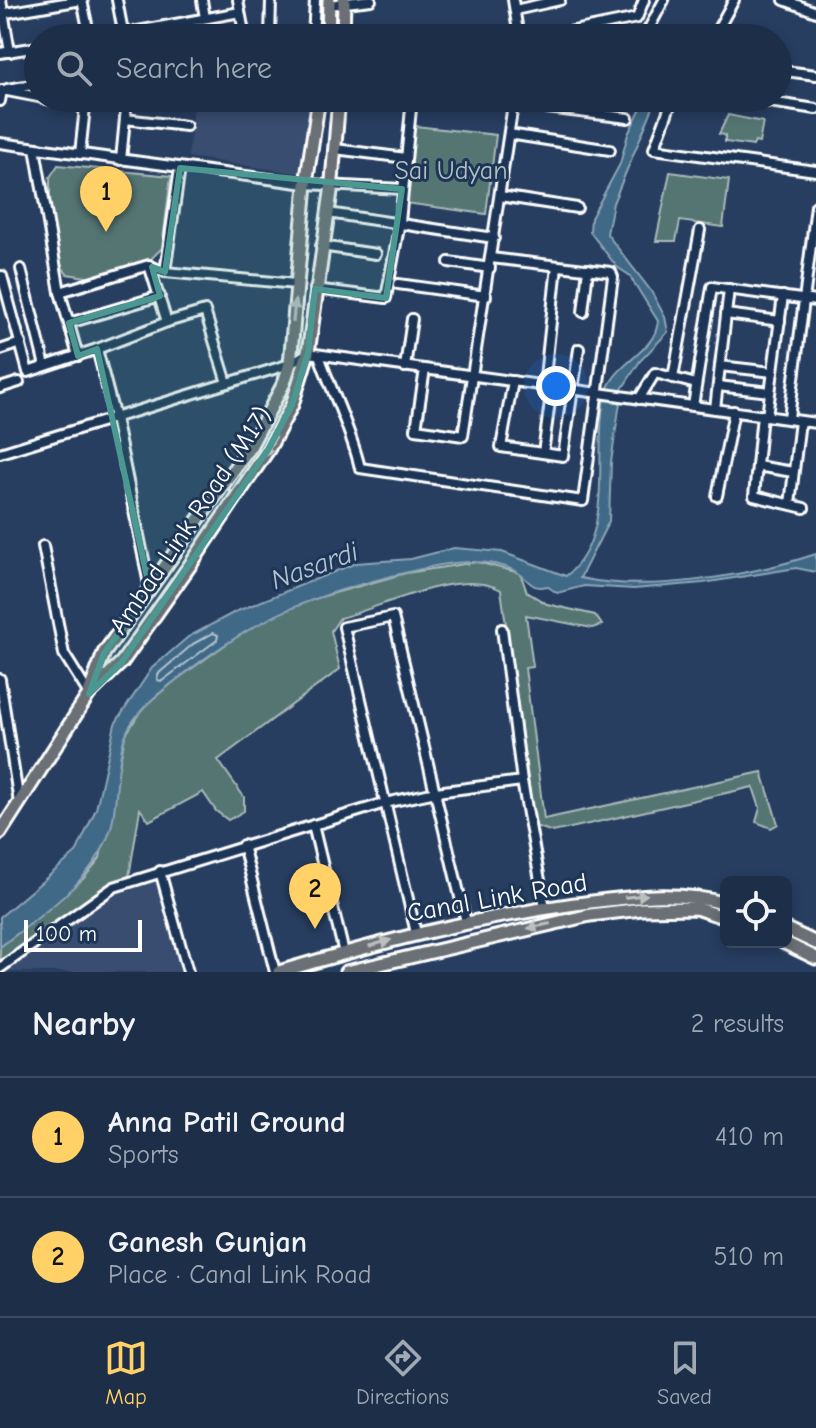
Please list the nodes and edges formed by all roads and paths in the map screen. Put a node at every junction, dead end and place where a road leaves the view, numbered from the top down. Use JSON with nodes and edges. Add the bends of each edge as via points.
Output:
{"nodes":[{"id":1,"x":1,"y":0,"type":"edge"},
{"id":2,"x":117,"y":0,"type":"edge"},
{"id":3,"x":202,"y":0,"type":"edge"},
{"id":4,"x":238,"y":0,"type":"edge"},
{"id":5,"x":271,"y":0,"type":"edge"},
{"id":6,"x":315,"y":0,"type":"edge"},
{"id":7,"x":371,"y":0,"type":"edge"},
{"id":8,"x":513,"y":0,"type":"edge"},
{"id":9,"x":560,"y":0,"type":"edge"},
{"id":10,"x":644,"y":0,"type":"edge"},
{"id":11,"x":664,"y":0,"type":"edge"},
{"id":12,"x":734,"y":0,"type":"edge"},
{"id":13,"x":784,"y":0,"type":"edge"},
{"id":14,"x":329,"y":3,"type":"edge"},
{"id":15,"x":344,"y":3,"type":"edge"},
{"id":16,"x":38,"y":4,"type":"edge"},
{"id":17,"x":515,"y":10,"type":"junction"},
{"id":18,"x":240,"y":12,"type":"junction"},
{"id":19,"x":816,"y":12,"type":"edge"},
{"id":20,"x":2,"y":13,"type":"edge"},
{"id":21,"x":205,"y":18,"type":"junction"},
{"id":22,"x":87,"y":24,"type":"edge"},
{"id":23,"x":122,"y":24,"type":"edge"},
{"id":24,"x":178,"y":24,"type":"edge"},
{"id":25,"x":242,"y":24,"type":"edge"},
{"id":26,"x":270,"y":24,"type":"edge"},
{"id":27,"x":314,"y":24,"type":"edge"},
{"id":28,"x":328,"y":24,"type":"edge"},
{"id":29,"x":343,"y":24,"type":"edge"},
{"id":30,"x":517,"y":24,"type":"edge"},
{"id":31,"x":608,"y":24,"type":"edge"},
{"id":32,"x":651,"y":24,"type":"edge"},
{"id":33,"x":721,"y":24,"type":"edge"},
{"id":34,"x":5,"y":53,"type":"edge"},
{"id":35,"x":792,"y":72,"type":"edge"},
{"id":36,"x":816,"y":75,"type":"edge"},
{"id":37,"x":24,"y":86,"type":"edge"},
{"id":38,"x":1,"y":90,"type":"edge"},
{"id":39,"x":24,"y":95,"type":"edge"},
{"id":40,"x":0,"y":101,"type":"edge"},
{"id":41,"x":792,"y":105,"type":"edge"},
{"id":42,"x":816,"y":109,"type":"edge"},
{"id":43,"x":85,"y":112,"type":"edge"},
{"id":44,"x":126,"y":112,"type":"edge"},
{"id":45,"x":317,"y":112,"type":"edge"},
{"id":46,"x":338,"y":112,"type":"edge"},
{"id":47,"x":411,"y":112,"type":"edge"},
{"id":48,"x":511,"y":112,"type":"edge"},
{"id":49,"x":580,"y":112,"type":"edge"},
{"id":50,"x":668,"y":112,"type":"edge"},
{"id":51,"x":628,"y":118,"type":"dead end"},
{"id":52,"x":125,"y":119,"type":"junction"},
{"id":53,"x":186,"y":126,"type":"dead end"},
{"id":54,"x":509,"y":134,"type":"junction"},
{"id":55,"x":0,"y":143,"type":"edge"},
{"id":56,"x":35,"y":148,"type":"junction"},
{"id":57,"x":335,"y":149,"type":"junction"},
{"id":58,"x":610,"y":150,"type":"dead end"},
{"id":59,"x":80,"y":154,"type":"junction"},
{"id":60,"x":406,"y":158,"type":"junction"},
{"id":61,"x":121,"y":160,"type":"junction"},
{"id":62,"x":180,"y":168,"type":"junction"},
{"id":63,"x":816,"y":171,"type":"edge"},
{"id":64,"x":331,"y":183,"type":"junction"},
{"id":65,"x":306,"y":184,"type":"junction"},
{"id":66,"x":402,"y":189,"type":"junction"},
{"id":67,"x":500,"y":196,"type":"junction"},
{"id":68,"x":577,"y":208,"type":"dead end"},
{"id":69,"x":816,"y":209,"type":"edge"},
{"id":70,"x":328,"y":213,"type":"junction"},
{"id":71,"x":400,"y":222,"type":"junction"},
{"id":72,"x":700,"y":230,"type":"dead end"},
{"id":73,"x":494,"y":238,"type":"junction"},
{"id":74,"x":321,"y":246,"type":"junction"},
{"id":75,"x":376,"y":254,"type":"dead end"},
{"id":76,"x":449,"y":262,"type":"dead end"},
{"id":77,"x":490,"y":263,"type":"junction"},
{"id":78,"x":557,"y":266,"type":"junction"},
{"id":79,"x":152,"y":267,"type":"junction"},
{"id":80,"x":21,"y":269,"type":"dead end"},
{"id":81,"x":588,"y":269,"type":"junction"},
{"id":82,"x":165,"y":272,"type":"junction"},
{"id":83,"x":812,"y":273,"type":"edge"},
{"id":84,"x":2,"y":276,"type":"dead end"},
{"id":85,"x":296,"y":284,"type":"junction"},
{"id":86,"x":398,"y":284,"type":"dead end"},
{"id":87,"x":315,"y":289,"type":"junction"},
{"id":88,"x":729,"y":289,"type":"junction"},
{"id":89,"x":60,"y":292,"type":"junction"},
{"id":90,"x":160,"y":296,"type":"junction"},
{"id":91,"x":486,"y":296,"type":"junction"},
{"id":92,"x":783,"y":296,"type":"junction"},
{"id":93,"x":4,"y":298,"type":"edge"},
{"id":94,"x":804,"y":299,"type":"junction"},
{"id":95,"x":816,"y":301,"type":"edge"},
{"id":96,"x":583,"y":312,"type":"dead end"},
{"id":97,"x":726,"y":314,"type":"junction"},
{"id":98,"x":412,"y":319,"type":"dead end"},
{"id":99,"x":780,"y":321,"type":"junction"},
{"id":100,"x":167,"y":322,"type":"junction"},
{"id":101,"x":69,"y":323,"type":"junction"},
{"id":102,"x":21,"y":343,"type":"junction"},
{"id":103,"x":97,"y":349,"type":"junction"},
{"id":104,"x":579,"y":349,"type":"dead end"},
{"id":105,"x":0,"y":350,"type":"edge"},
{"id":106,"x":314,"y":354,"type":"junction"},
{"id":107,"x":78,"y":356,"type":"junction"},
{"id":108,"x":290,"y":364,"type":"junction"},
{"id":109,"x":45,"y":366,"type":"junction"},
{"id":110,"x":720,"y":366,"type":"junction"},
{"id":111,"x":405,"y":367,"type":"junction"},
{"id":112,"x":425,"y":369,"type":"junction"},
{"id":113,"x":773,"y":372,"type":"junction"},
{"id":114,"x":474,"y":376,"type":"junction"},
{"id":115,"x":673,"y":378,"type":"junction"},
{"id":116,"x":513,"y":381,"type":"junction"},
{"id":117,"x":19,"y":382,"type":"dead end"},
{"id":118,"x":227,"y":383,"type":"junction"},
{"id":119,"x":696,"y":384,"type":"junction"},
{"id":120,"x":718,"y":386,"type":"junction"},
{"id":121,"x":548,"y":387,"type":"junction"},
{"id":122,"x":0,"y":388,"type":"edge"},
{"id":123,"x":573,"y":390,"type":"junction"},
{"id":124,"x":770,"y":392,"type":"junction"},
{"id":125,"x":599,"y":394,"type":"junction"},
{"id":126,"x":639,"y":399,"type":"junction"},
{"id":127,"x":693,"y":406,"type":"junction"},
{"id":128,"x":715,"y":409,"type":"junction"},
{"id":129,"x":734,"y":411,"type":"junction"},
{"id":130,"x":764,"y":415,"type":"junction"},
{"id":131,"x":115,"y":418,"type":"junction"},
{"id":132,"x":789,"y":418,"type":"junction"},
{"id":133,"x":800,"y":421,"type":"junction"},
{"id":134,"x":816,"y":423,"type":"edge"},
{"id":135,"x":0,"y":453,"type":"edge"},
{"id":136,"x":543,"y":453,"type":"junction"},
{"id":137,"x":757,"y":466,"type":"junction"},
{"id":138,"x":793,"y":472,"type":"junction"},
{"id":139,"x":717,"y":496,"type":"dead end"},
{"id":140,"x":790,"y":504,"type":"junction"},
{"id":141,"x":804,"y":508,"type":"dead end"},
{"id":142,"x":43,"y":546,"type":"dead end"},
{"id":143,"x":150,"y":590,"type":"junction"},
{"id":144,"x":502,"y":629,"type":"dead end"},
{"id":145,"x":0,"y":679,"type":"edge"},
{"id":146,"x":89,"y":694,"type":"junction"},
{"id":147,"x":3,"y":711,"type":"edge"},
{"id":148,"x":522,"y":781,"type":"junction"},
{"id":149,"x":436,"y":792,"type":"junction"},
{"id":150,"x":385,"y":803,"type":"junction"},
{"id":151,"x":19,"y":804,"type":"junction"},
{"id":152,"x":313,"y":825,"type":"junction"},
{"id":153,"x":0,"y":833,"type":"edge"},
{"id":154,"x":243,"y":845,"type":"junction"},
{"id":155,"x":160,"y":871,"type":"junction"},
{"id":156,"x":720,"y":902,"type":"edge"},
{"id":157,"x":545,"y":908,"type":"junction"},
{"id":158,"x":720,"y":916,"type":"edge"},
{"id":159,"x":466,"y":922,"type":"junction"},
{"id":160,"x":792,"y":932,"type":"edge"},
{"id":161,"x":416,"y":933,"type":"junction"},
{"id":162,"x":816,"y":943,"type":"edge"},
{"id":163,"x":792,"y":946,"type":"edge"},
{"id":164,"x":344,"y":953,"type":"junction"},
{"id":165,"x":816,"y":958,"type":"edge"},
{"id":166,"x":0,"y":968,"type":"edge"},
{"id":167,"x":188,"y":972,"type":"edge"},
{"id":168,"x":277,"y":972,"type":"edge"},
{"id":169,"x":346,"y":972,"type":"edge"}],
"edges":[{"from":1,"to":20,"type":"street"},
{"from":2,"to":23,"type":"street"},
{"from":3,"to":21,"type":"street"},
{"from":4,"to":18,"type":"street"},
{"from":5,"to":26,"type":"street"},
{"from":6,"to":27,"type":"street"},
{"from":7,"to":15,"type":"street"},
{"from":8,"to":17,"type":"street"},
{"from":9,"to":17,"type":"street"},
{"from":10,"to":31,"type":"street","via":[[637,18]]},
{"from":11,"to":32,"type":"street"},
{"from":12,"to":33,"type":"street"},
{"from":13,"to":19,"type":"street"},
{"from":14,"to":15,"type":"street"},
{"from":14,"to":28,"type":"main road"},
{"from":15,"to":29,"type":"main road"},
{"from":16,"to":20,"type":"street"},
{"from":16,"to":22,"type":"street","via":[[82,0]]},
{"from":17,"to":30,"type":"street"},
{"from":18,"to":21,"type":"street"},
{"from":18,"to":25,"type":"street"},
{"from":20,"to":34,"type":"street"},
{"from":21,"to":24,"type":"street"},
{"from":35,"to":36,"type":"street"},
{"from":37,"to":38,"type":"street"},
{"from":38,"to":39,"type":"street"},
{"from":38,"to":40,"type":"street"},
{"from":41,"to":42,"type":"street"},
{"from":43,"to":59,"type":"street"},
{"from":44,"to":52,"type":"street"},
{"from":45,"to":65,"type":"main road"},
{"from":46,"to":57,"type":"main road","name":"Ambad Link Road (M17)"},
{"from":47,"to":60,"type":"street"},
{"from":48,"to":54,"type":"street"},
{"from":49,"to":51,"type":"street"},
{"from":50,"to":63,"type":"street","via":[[654,149]]},
{"from":52,"to":53,"type":"street"},
{"from":52,"to":61,"type":"street"},
{"from":54,"to":58,"type":"street"},
{"from":54,"to":67,"type":"street"},
{"from":55,"to":56,"type":"street"},
{"from":56,"to":59,"type":"street"},
{"from":56,"to":89,"type":"street"},
{"from":57,"to":60,"type":"street"},
{"from":57,"to":64,"type":"main road","name":"Ambad Link Road (M17)"},
{"from":59,"to":61,"type":"street"},
{"from":60,"to":66,"type":"street"},
{"from":61,"to":62,"type":"street"},
{"from":62,"to":65,"type":"street"},
{"from":62,"to":82,"type":"street"},
{"from":64,"to":65,"type":"street"},
{"from":64,"to":66,"type":"street"},
{"from":64,"to":70,"type":"main road","name":"Ambad Link Road (M17)"},
{"from":65,"to":85,"type":"main road"},
{"from":66,"to":71,"type":"street"},
{"from":67,"to":68,"type":"street"},
{"from":67,"to":73,"type":"street"},
{"from":69,"to":83,"type":"street"},
{"from":70,"to":71,"type":"street"},
{"from":70,"to":74,"type":"main road","name":"Ambad Link Road (M17)"},
{"from":71,"to":73,"type":"street"},
{"from":71,"to":87,"type":"street","via":[[386,298]]},
{"from":72,"to":115,"type":"street"},
{"from":73,"to":77,"type":"street"},
{"from":74,"to":75,"type":"street"},
{"from":74,"to":87,"type":"main road","name":"Ambad Link Road (M17)"},
{"from":76,"to":77,"type":"street"},
{"from":77,"to":78,"type":"street"},
{"from":77,"to":91,"type":"street"},
{"from":78,"to":81,"type":"street"},
{"from":78,"to":121,"type":"street"},
{"from":79,"to":82,"type":"street"},
{"from":79,"to":89,"type":"street"},
{"from":79,"to":90,"type":"street"},
{"from":80,"to":109,"type":"street"},
{"from":81,"to":96,"type":"street"},
{"from":81,"to":125,"type":"street","via":[[611,272],[613,277]]},
{"from":82,"to":85,"type":"street"},
{"from":83,"to":94,"type":"street"},
{"from":84,"to":93,"type":"street"},
{"from":108,"to":85,"type":"main road","one_way":true},
{"from":86,"to":91,"type":"street"},
{"from":87,"to":106,"type":"main road","name":"Ambad Link Road (M17)"},
{"from":88,"to":92,"type":"street"},
{"from":88,"to":97,"type":"street"},
{"from":88,"to":119,"type":"street","via":[[712,287]]},
{"from":89,"to":101,"type":"street"},
{"from":90,"to":100,"type":"street"},
{"from":90,"to":101,"type":"street"},
{"from":91,"to":114,"type":"street"},
{"from":92,"to":94,"type":"street"},
{"from":92,"to":99,"type":"street"},
{"from":93,"to":102,"type":"street"},
{"from":94,"to":95,"type":"street"},
{"from":94,"to":132,"type":"street"},
{"from":97,"to":99,"type":"street"},
{"from":97,"to":110,"type":"street"},
{"from":98,"to":111,"type":"street"},
{"from":99,"to":113,"type":"street"},
{"from":100,"to":103,"type":"street"},
{"from":100,"to":118,"type":"street","via":[[205,311]]},
{"from":101,"to":107,"type":"street"},
{"from":102,"to":105,"type":"street"},
{"from":102,"to":109,"type":"street","via":[[28,372]]},
{"from":103,"to":107,"type":"street"},
{"from":103,"to":131,"type":"street"},
{"from":104,"to":123,"type":"street"},
{"from":106,"to":108,"type":"street"},
{"from":106,"to":111,"type":"street"},
{"from":106,"to":125,"type":"street","via":[[353,437],[360,468],[583,501]]},
{"from":106,"to":146,"type":"main road","name":"Ambad Link Road (M17)","one_way":true,"via":[[268,450],[122,662]]},
{"from":107,"to":109,"type":"street"},
{"from":108,"to":118,"type":"street"},
{"from":108,"to":143,"type":"main road","via":[[251,445]]},
{"from":110,"to":113,"type":"street"},
{"from":110,"to":120,"type":"street"},
{"from":111,"to":112,"type":"street"},
{"from":112,"to":114,"type":"street"},
{"from":112,"to":114,"type":"street","via":[[416,429],[463,436]]},
{"from":113,"to":124,"type":"street"},
{"from":114,"to":116,"type":"street"},
{"from":115,"to":119,"type":"street"},
{"from":115,"to":126,"type":"street","via":[[655,373]]},
{"from":116,"to":121,"type":"street"},
{"from":116,"to":136,"type":"street","via":[[501,447]]},
{"from":117,"to":122,"type":"street"},
{"from":118,"to":131,"type":"street"},
{"from":119,"to":127,"type":"street"},
{"from":120,"to":124,"type":"street"},
{"from":120,"to":128,"type":"street"},
{"from":121,"to":123,"type":"street"},
{"from":121,"to":136,"type":"street"},
{"from":123,"to":125,"type":"street"},
{"from":123,"to":136,"type":"street","via":[[563,456]]},
{"from":124,"to":130,"type":"street"},
{"from":125,"to":126,"type":"street"},
{"from":126,"to":127,"type":"street"},
{"from":127,"to":128,"type":"street"},
{"from":128,"to":129,"type":"street"},
{"from":129,"to":130,"type":"street"},
{"from":129,"to":139,"type":"street"},
{"from":130,"to":132,"type":"street"},
{"from":130,"to":137,"type":"street"},
{"from":131,"to":135,"type":"street"},
{"from":131,"to":143,"type":"street"},
{"from":132,"to":133,"type":"street"},
{"from":133,"to":134,"type":"street"},
{"from":133,"to":138,"type":"street"},
{"from":137,"to":138,"type":"street"},
{"from":137,"to":140,"type":"street","via":[[754,496]]},
{"from":138,"to":140,"type":"street"},
{"from":140,"to":141,"type":"street"},
{"from":142,"to":146,"type":"street","via":[[64,654]]},
{"from":143,"to":146,"type":"main road","via":[[104,653]]},
{"from":144,"to":148,"type":"street"},
{"from":145,"to":147,"type":"street"},
{"from":146,"to":151,"type":"main road","name":"Ambad Link Road (M17)"},
{"from":147,"to":151,"type":"street"},
{"from":148,"to":149,"type":"street"},
{"from":148,"to":157,"type":"street"},
{"from":149,"to":150,"type":"street"},
{"from":149,"to":150,"type":"street","via":[[393,617],[344,627]]},
{"from":149,"to":159,"type":"street"},
{"from":150,"to":152,"type":"street"},
{"from":150,"to":161,"type":"street"},
{"from":151,"to":153,"type":"main road","name":"Ambad Link Road (M17)"},
{"from":152,"to":154,"type":"street"},
{"from":152,"to":164,"type":"street"},
{"from":154,"to":155,"type":"street"},
{"from":154,"to":168,"type":"street"},
{"from":155,"to":166,"type":"street","via":[[114,887]]},
{"from":155,"to":167,"type":"street"},
{"from":157,"to":156,"type":"main road","name":"Canal Link Road","one_way":true,"via":[[649,895],[697,895]]},
{"from":157,"to":159,"type":"main road","name":"Canal Link Road"},
{"from":158,"to":169,"type":"main road","name":"Canal Link Road","one_way":true,"via":[[696,908],[590,915]]},
{"from":159,"to":161,"type":"main road","name":"Canal Link Road"},
{"from":160,"to":162,"type":"main road"},
{"from":164,"to":161,"type":"main road","name":"Canal Link Road","one_way":true},
{"from":163,"to":165,"type":"main road"},
{"from":164,"to":168,"type":"main road","name":"Canal Link Road"}]}
